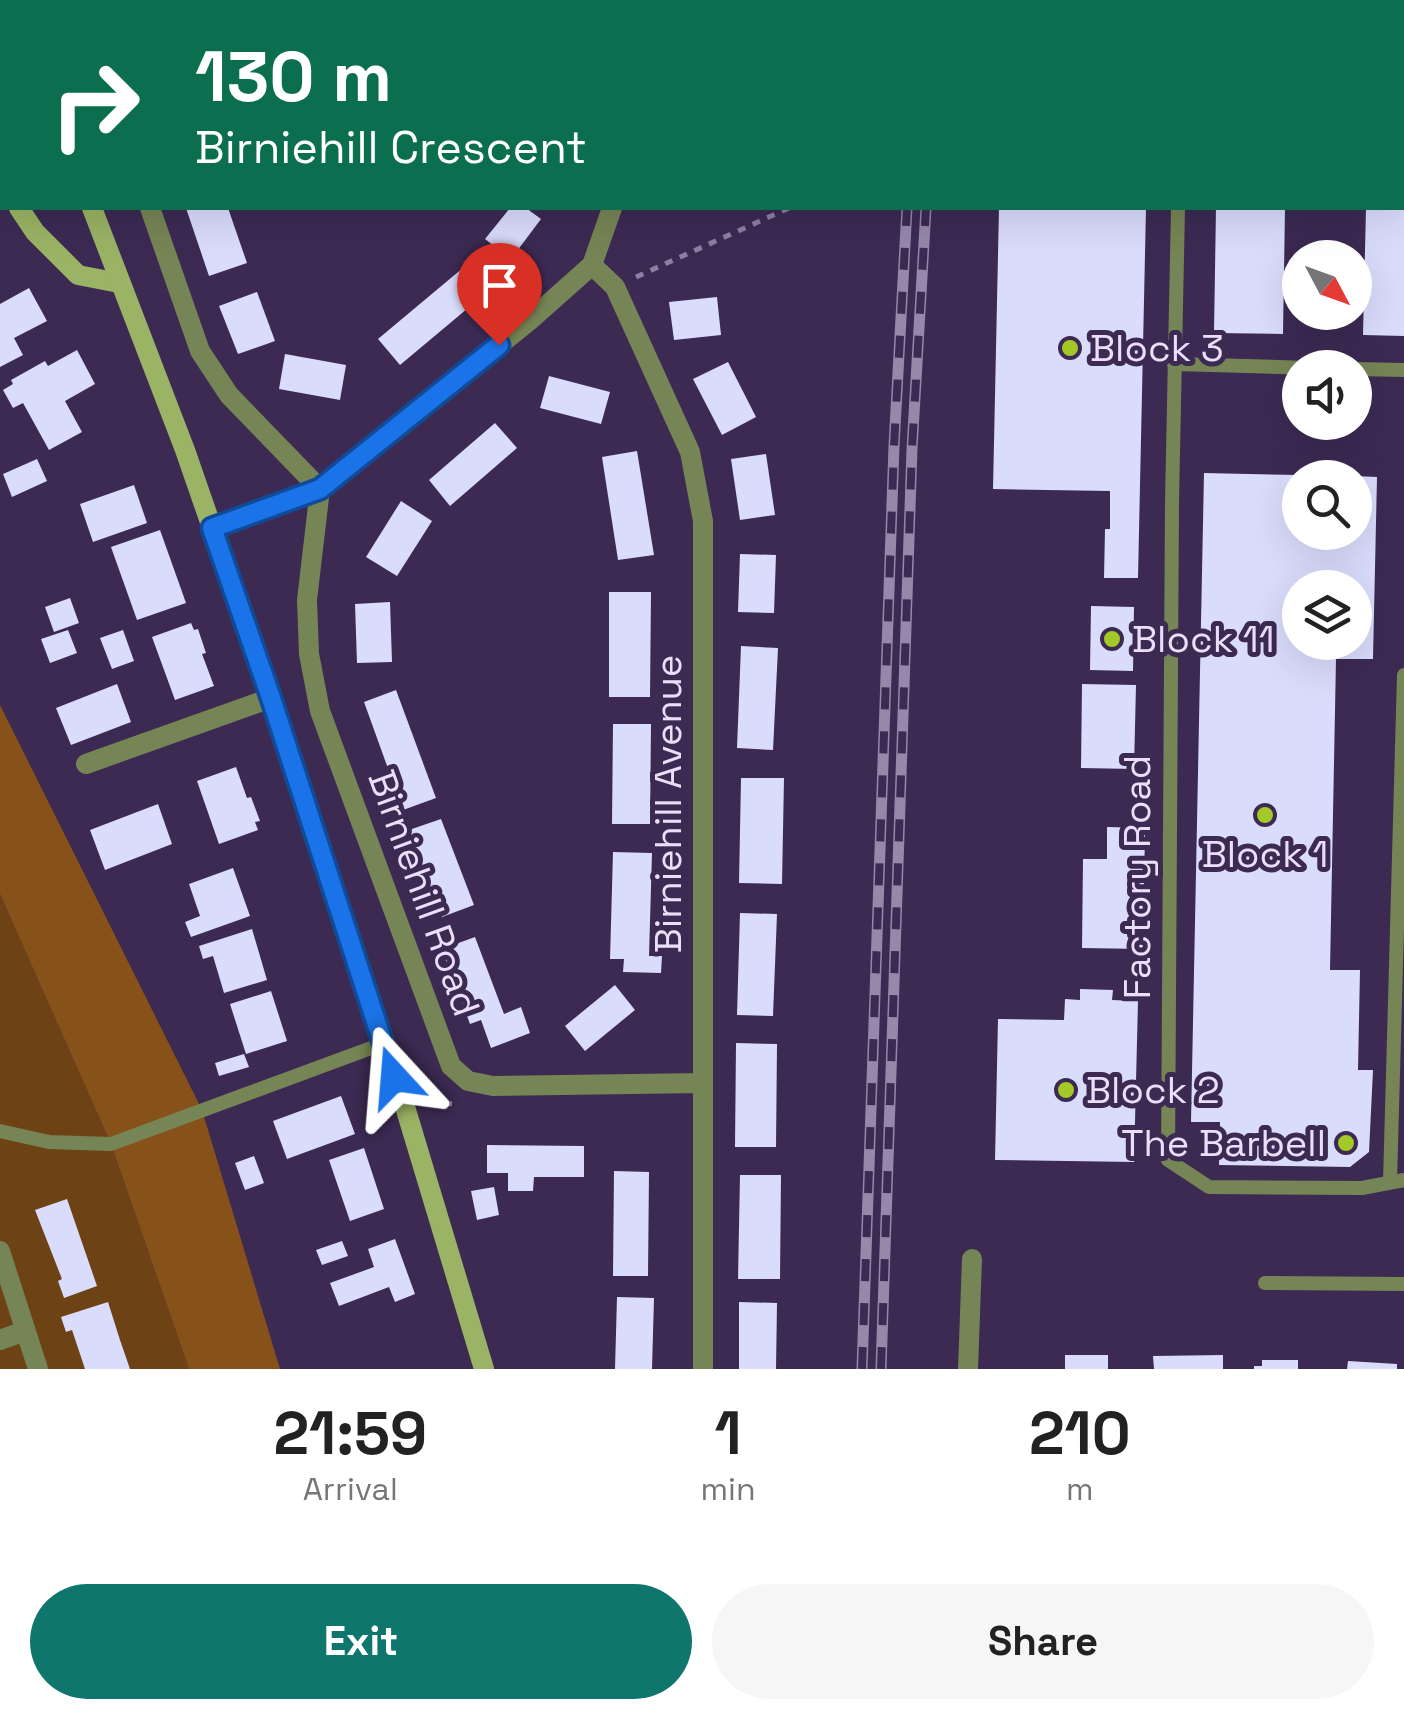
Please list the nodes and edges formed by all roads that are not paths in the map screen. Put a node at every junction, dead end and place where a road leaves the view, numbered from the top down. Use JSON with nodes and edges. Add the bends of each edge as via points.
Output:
{"nodes":[{"id":1,"x":20,"y":210,"type":"edge"},
{"id":2,"x":93,"y":210,"type":"edge"},
{"id":3,"x":151,"y":210,"type":"edge"},
{"id":4,"x":611,"y":210,"type":"edge"},
{"id":5,"x":1178,"y":210,"type":"edge"},
{"id":6,"x":592,"y":265,"type":"junction"},
{"id":7,"x":119,"y":282,"type":"junction"},
{"id":8,"x":1174,"y":364,"type":"junction"},
{"id":9,"x":1282,"y":367,"type":"edge"},
{"id":10,"x":1372,"y":369,"type":"edge"},
{"id":11,"x":1404,"y":370,"type":"edge"},
{"id":12,"x":320,"y":489,"type":"junction"},
{"id":13,"x":212,"y":528,"type":"junction"},
{"id":14,"x":1404,"y":675,"type":"edge"},
{"id":15,"x":271,"y":698,"type":"junction"},
{"id":16,"x":86,"y":764,"type":"dead end"},
{"id":17,"x":382,"y":1044,"type":"junction"},
{"id":18,"x":703,"y":1083,"type":"junction"},
{"id":19,"x":0,"y":1131,"type":"edge"},
{"id":20,"x":1397,"y":1181,"type":"edge"},
{"id":21,"x":0,"y":1251,"type":"edge"},
{"id":22,"x":972,"y":1259,"type":"dead end"},
{"id":23,"x":1265,"y":1283,"type":"dead end"},
{"id":24,"x":1404,"y":1284,"type":"edge"},
{"id":25,"x":25,"y":1331,"type":"junction"},
{"id":26,"x":0,"y":1340,"type":"edge"},
{"id":27,"x":38,"y":1369,"type":"edge"},
{"id":28,"x":484,"y":1369,"type":"edge"},
{"id":29,"x":703,"y":1369,"type":"edge"},
{"id":30,"x":968,"y":1369,"type":"edge"}],
"edges":[{"from":1,"to":7,"type":"main road","via":[[78,275]]},
{"from":2,"to":7,"type":"main road"},
{"from":3,"to":12,"type":"street","via":[[200,351],[229,394]]},
{"from":4,"to":6,"type":"street"},
{"from":5,"to":8,"type":"lane","name":"Factory Road"},
{"from":6,"to":12,"type":"street"},
{"from":6,"to":18,"type":"street","name":"Birniehill Avenue","via":[[614,287],[690,452],[702,521]]},
{"from":7,"to":13,"type":"main road"},
{"from":8,"to":9,"type":"lane"},
{"from":8,"to":20,"type":"lane","name":"Factory Road","via":[[1168,1160],[1209,1187],[1362,1188]]},
{"from":10,"to":11,"type":"lane"},
{"from":12,"to":13,"type":"street"},
{"from":12,"to":18,"type":"street","name":"Birniehill Road","via":[[308,600],[320,711],[451,1066],[468,1080],[493,1086]]},
{"from":13,"to":15,"type":"main road"},
{"from":14,"to":20,"type":"lane","name":"Factory Road"},
{"from":15,"to":16,"type":"street"},
{"from":15,"to":17,"type":"main road"},
{"from":17,"to":19,"type":"lane","via":[[112,1144],[49,1142]]},
{"from":17,"to":28,"type":"main road"},
{"from":18,"to":29,"type":"street","name":"Birniehill Avenue"},
{"from":21,"to":25,"type":"street"},
{"from":22,"to":30,"type":"street"},
{"from":23,"to":24,"type":"lane"},
{"from":25,"to":26,"type":"street"},
{"from":25,"to":27,"type":"street"}]}
